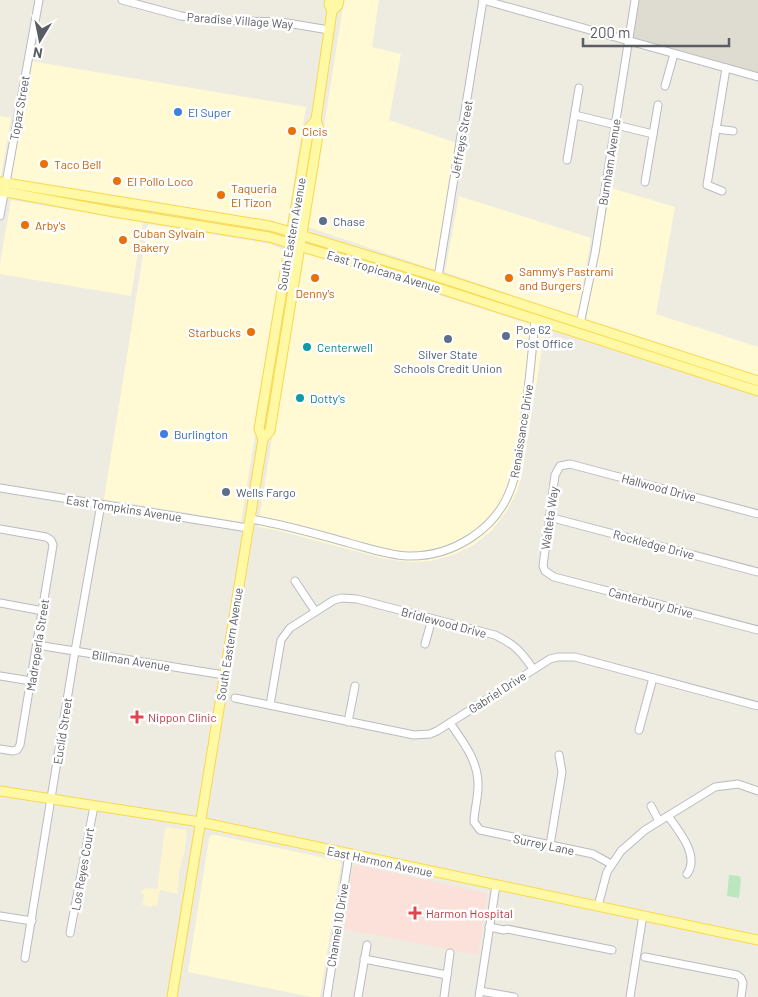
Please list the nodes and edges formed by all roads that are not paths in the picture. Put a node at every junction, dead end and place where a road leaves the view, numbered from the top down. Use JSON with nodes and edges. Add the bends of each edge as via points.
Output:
{"nodes":[{"id":1,"x":38,"y":0,"type":"edge"},
{"id":2,"x":122,"y":0,"type":"edge"},
{"id":3,"x":330,"y":0,"type":"edge"},
{"id":4,"x":339,"y":0,"type":"edge"},
{"id":5,"x":483,"y":0,"type":"edge"},
{"id":6,"x":635,"y":0,"type":"edge"},
{"id":7,"x":332,"y":11,"type":"junction"},
{"id":8,"x":329,"y":30,"type":"junction"},
{"id":9,"x":628,"y":42,"type":"junction"},
{"id":10,"x":674,"y":54,"type":"junction"},
{"id":11,"x":726,"y":68,"type":"junction"},
{"id":12,"x":758,"y":77,"type":"edge"},
{"id":13,"x":665,"y":86,"type":"dead end"},
{"id":14,"x":579,"y":88,"type":"dead end"},
{"id":15,"x":658,"y":105,"type":"dead end"},
{"id":16,"x":575,"y":115,"type":"junction"},
{"id":17,"x":316,"y":120,"type":"junction"},
{"id":18,"x":615,"y":125,"type":"junction"},
{"id":19,"x":716,"y":128,"type":"junction"},
{"id":20,"x":733,"y":132,"type":"dead end"},
{"id":21,"x":653,"y":134,"type":"junction"},
{"id":22,"x":567,"y":160,"type":"dead end"},
{"id":23,"x":645,"y":182,"type":"dead end"},
{"id":24,"x":3,"y":187,"type":"edge"},
{"id":25,"x":722,"y":191,"type":"dead end"},
{"id":26,"x":152,"y":207,"type":"junction"},
{"id":27,"x":114,"y":212,"type":"junction"},
{"id":28,"x":199,"y":215,"type":"junction"},
{"id":29,"x":0,"y":216,"type":"edge"},
{"id":30,"x":148,"y":218,"type":"junction"},
{"id":31,"x":291,"y":232,"type":"junction"},
{"id":32,"x":302,"y":235,"type":"junction"},
{"id":33,"x":289,"y":243,"type":"junction"},
{"id":34,"x":300,"y":246,"type":"junction"},
{"id":35,"x":438,"y":277,"type":"junction"},
{"id":36,"x":413,"y":280,"type":"junction"},
{"id":37,"x":465,"y":286,"type":"junction"},
{"id":38,"x":437,"y":288,"type":"junction"},
{"id":39,"x":535,"y":320,"type":"junction"},
{"id":40,"x":580,"y":324,"type":"junction"},
{"id":41,"x":554,"y":326,"type":"junction"},
{"id":42,"x":603,"y":331,"type":"junction"},
{"id":43,"x":574,"y":333,"type":"junction"},
{"id":44,"x":273,"y":343,"type":"junction"},
{"id":45,"x":677,"y":365,"type":"junction"},
{"id":46,"x":727,"y":371,"type":"junction"},
{"id":47,"x":279,"y":376,"type":"junction"},
{"id":48,"x":717,"y":378,"type":"junction"},
{"id":49,"x":758,"y":380,"type":"edge"},
{"id":50,"x":265,"y":391,"type":"junction"},
{"id":51,"x":758,"y":391,"type":"edge"},
{"id":52,"x":272,"y":422,"type":"junction"},
{"id":53,"x":263,"y":439,"type":"junction"},
{"id":54,"x":560,"y":466,"type":"joint"},
{"id":55,"x":0,"y":488,"type":"edge"},
{"id":56,"x":101,"y":504,"type":"junction"},
{"id":57,"x":758,"y":514,"type":"edge"},
{"id":58,"x":549,"y":517,"type":"junction"},
{"id":59,"x":250,"y":518,"type":"junction"},
{"id":60,"x":248,"y":528,"type":"junction"},
{"id":61,"x":0,"y":529,"type":"edge"},
{"id":62,"x":545,"y":571,"type":"joint"},
{"id":63,"x":758,"y":572,"type":"edge"},
{"id":64,"x":295,"y":581,"type":"dead end"},
{"id":65,"x":0,"y":603,"type":"edge"},
{"id":66,"x":42,"y":611,"type":"junction"},
{"id":67,"x":315,"y":611,"type":"junction"},
{"id":68,"x":432,"y":619,"type":"junction"},
{"id":69,"x":758,"y":630,"type":"edge"},
{"id":70,"x":425,"y":644,"type":"dead end"},
{"id":71,"x":37,"y":645,"type":"junction"},
{"id":72,"x":75,"y":651,"type":"junction"},
{"id":73,"x":532,"y":669,"type":"junction"},
{"id":74,"x":224,"y":675,"type":"junction"},
{"id":75,"x":0,"y":676,"type":"edge"},
{"id":76,"x":653,"y":678,"type":"junction"},
{"id":77,"x":31,"y":681,"type":"junction"},
{"id":78,"x":356,"y":686,"type":"dead end"},
{"id":79,"x":235,"y":698,"type":"dead end"},
{"id":80,"x":270,"y":705,"type":"junction"},
{"id":81,"x":758,"y":706,"type":"edge"},
{"id":82,"x":348,"y":722,"type":"junction"},
{"id":83,"x":450,"y":723,"type":"junction"},
{"id":84,"x":639,"y":730,"type":"dead end"},
{"id":85,"x":0,"y":749,"type":"edge"},
{"id":86,"x":559,"y":755,"type":"dead end"},
{"id":87,"x":0,"y":791,"type":"edge"},
{"id":88,"x":758,"y":791,"type":"edge"},
{"id":89,"x":52,"y":799,"type":"junction"},
{"id":90,"x":94,"y":806,"type":"junction"},
{"id":91,"x":651,"y":806,"type":"dead end"},
{"id":92,"x":668,"y":816,"type":"junction"},
{"id":93,"x":659,"y":821,"type":"junction"},
{"id":94,"x":200,"y":822,"type":"junction"},
{"id":95,"x":550,"y":845,"type":"junction"},
{"id":96,"x":349,"y":854,"type":"junction"},
{"id":97,"x":611,"y":864,"type":"junction"},
{"id":98,"x":687,"y":874,"type":"dead end"},
{"id":99,"x":496,"y":885,"type":"junction"},
{"id":100,"x":598,"y":906,"type":"junction"},
{"id":101,"x":643,"y":915,"type":"junction"},
{"id":102,"x":0,"y":916,"type":"edge"},
{"id":103,"x":32,"y":921,"type":"junction"},
{"id":104,"x":490,"y":925,"type":"junction"},
{"id":105,"x":70,"y":933,"type":"dead end"},
{"id":106,"x":758,"y":940,"type":"edge"},
{"id":107,"x":367,"y":945,"type":"dead end"},
{"id":108,"x":612,"y":950,"type":"dead end"},
{"id":109,"x":450,"y":953,"type":"dead end"},
{"id":110,"x":645,"y":957,"type":"dead end"},
{"id":111,"x":25,"y":958,"type":"dead end"},
{"id":112,"x":364,"y":959,"type":"junction"},
{"id":113,"x":447,"y":975,"type":"junction"},
{"id":114,"x":479,"y":994,"type":"edge"},
{"id":115,"x":172,"y":997,"type":"edge"},
{"id":116,"x":327,"y":997,"type":"edge"},
{"id":117,"x":358,"y":997,"type":"edge"},
{"id":118,"x":444,"y":997,"type":"edge"},
{"id":119,"x":514,"y":997,"type":"edge"},
{"id":120,"x":630,"y":997,"type":"edge"},
{"id":121,"x":741,"y":997,"type":"edge"}],
"edges":[{"from":1,"to":24,"type":"street","name":"Topaz Street"},
{"from":2,"to":8,"type":"street","name":"Paradise Village Way","via":[[181,16],[281,22]]},
{"from":3,"to":7,"type":"main road","name":"South Eastern Avenue"},
{"from":4,"to":7,"type":"main road","name":"South Eastern Avenue"},
{"from":5,"to":9,"type":"street"},
{"from":5,"to":35,"type":"street","name":"Jeffreys Street"},
{"from":6,"to":9,"type":"street","name":"Burnham Avenue"},
{"from":7,"to":8,"type":"main road","name":"South Eastern Avenue"},
{"from":8,"to":17,"type":"main road","name":"South Eastern Avenue"},
{"from":9,"to":10,"type":"street"},
{"from":9,"to":18,"type":"street","name":"Burnham Avenue"},
{"from":10,"to":11,"type":"street"},
{"from":10,"to":13,"type":"street"},
{"from":11,"to":12,"type":"street"},
{"from":11,"to":19,"type":"street"},
{"from":14,"to":16,"type":"street"},
{"from":15,"to":21,"type":"street"},
{"from":16,"to":18,"type":"street"},
{"from":16,"to":22,"type":"street"},
{"from":17,"to":31,"type":"main road","name":"South Eastern Avenue","via":[[309,128]]},
{"from":17,"to":32,"type":"main road","name":"South Eastern Avenue","via":[[319,130]]},
{"from":18,"to":21,"type":"street"},
{"from":18,"to":40,"type":"street","name":"Burnham Avenue"},
{"from":19,"to":20,"type":"street"},
{"from":19,"to":25,"type":"street","via":[[707,185]]},
{"from":21,"to":23,"type":"street"},
{"from":24,"to":26,"type":"main road","name":"East Tropicana Avenue"},
{"from":24,"to":27,"type":"main road","name":"East Tropicana Avenue"},
{"from":24,"to":29,"type":"street","name":"Topaz Street"},
{"from":26,"to":27,"type":"main road"},
{"from":26,"to":28,"type":"main road","name":"East Tropicana Avenue"},
{"from":27,"to":30,"type":"main road","name":"East Tropicana Avenue"},
{"from":28,"to":30,"type":"main road","via":[[153,213]]},
{"from":28,"to":31,"type":"main road","name":"East Tropicana Avenue"},
{"from":30,"to":33,"type":"main road","name":"East Tropicana Avenue"},
{"from":31,"to":32,"type":"main road","name":"East Tropicana Avenue"},
{"from":31,"to":33,"type":"main road","name":"South Eastern Avenue"},
{"from":32,"to":34,"type":"main road","name":"South Eastern Avenue"},
{"from":32,"to":35,"type":"main road","name":"East Tropicana Avenue"},
{"from":33,"to":34,"type":"main road","name":"East Tropicana Avenue"},
{"from":33,"to":44,"type":"main road","name":"South Eastern Avenue"},
{"from":34,"to":36,"type":"main road","name":"East Tropicana Avenue"},
{"from":34,"to":47,"type":"main road","name":"South Eastern Avenue"},
{"from":35,"to":36,"type":"main road","via":[[434,280],[420,277]]},
{"from":35,"to":37,"type":"main road","name":"East Tropicana Avenue"},
{"from":36,"to":38,"type":"main road","name":"East Tropicana Avenue"},
{"from":37,"to":38,"type":"main road","via":[[457,288],[441,284]]},
{"from":37,"to":40,"type":"main road","name":"East Tropicana Avenue"},
{"from":38,"to":39,"type":"main road","name":"East Tropicana Avenue"},
{"from":39,"to":41,"type":"main road","name":"East Tropicana Avenue"},
{"from":39,"to":59,"type":"street","name":"Renaissance Drive","via":[[533,358],[511,489],[489,523],[470,539],[451,549],[407,556]]},
{"from":40,"to":41,"type":"main road","via":[[576,327],[562,323]]},
{"from":40,"to":42,"type":"main road","name":"East Tropicana Avenue"},
{"from":41,"to":43,"type":"main road","name":"East Tropicana Avenue"},
{"from":42,"to":43,"type":"main road","via":[[595,333],[580,329]]},
{"from":42,"to":46,"type":"main road","name":"East Tropicana Avenue"},
{"from":43,"to":45,"type":"main road","name":"East Tropicana Avenue"},
{"from":44,"to":47,"type":"main road","via":[[278,352],[275,372]]},
{"from":44,"to":50,"type":"main road","name":"South Eastern Avenue"},
{"from":45,"to":46,"type":"main road"},
{"from":45,"to":48,"type":"main road","name":"East Tropicana Avenue"},
{"from":46,"to":49,"type":"main road","name":"East Tropicana Avenue"},
{"from":47,"to":52,"type":"main road","name":"South Eastern Avenue"},
{"from":48,"to":49,"type":"main road"},
{"from":48,"to":51,"type":"main road","name":"East Tropicana Avenue"},
{"from":50,"to":52,"type":"main road","via":[[270,398],[268,413]]},
{"from":50,"to":53,"type":"main road","name":"South Eastern Avenue","via":[[259,429]]},
{"from":52,"to":53,"type":"main road","name":"South Eastern Avenue"},
{"from":53,"to":59,"type":"main road","name":"South Eastern Avenue"},
{"from":54,"to":57,"type":"street","name":"Hallwood Drive","via":[[570,464]]},
{"from":54,"to":58,"type":"street","name":"Walteta Way","via":[[555,475]]},
{"from":55,"to":56,"type":"street","name":"East Tompkins Avenue"},
{"from":56,"to":60,"type":"street","name":"East Tompkins Avenue"},
{"from":56,"to":72,"type":"street","name":"Euclid Street"},
{"from":58,"to":62,"type":"street","name":"Walteta Way"},
{"from":58,"to":63,"type":"street","name":"Rockledge Drive"},
{"from":59,"to":60,"type":"main road","name":"South Eastern Avenue"},
{"from":60,"to":74,"type":"main road","name":"South Eastern Avenue"},
{"from":61,"to":66,"type":"street","name":"Madreperla Street","via":[[51,540],[53,545]]},
{"from":62,"to":69,"type":"street","name":"Canterbury Drive","via":[[554,577]]},
{"from":64,"to":67,"type":"street"},
{"from":65,"to":66,"type":"street"},
{"from":66,"to":71,"type":"street","name":"Madreperla Street"},
{"from":67,"to":68,"type":"street","name":"Bridlewood Drive","via":[[334,600],[357,599]]},
{"from":67,"to":80,"type":"street","via":[[290,628],[282,640]]},
{"from":68,"to":70,"type":"street"},
{"from":68,"to":73,"type":"street","name":"Bridlewood Drive","via":[[495,635],[512,644]]},
{"from":71,"to":72,"type":"street","name":"Billman Avenue"},
{"from":71,"to":77,"type":"street","name":"Madreperla Street"},
{"from":72,"to":74,"type":"street","name":"Billman Avenue"},
{"from":72,"to":89,"type":"street","name":"Euclid Street"},
{"from":73,"to":76,"type":"street","name":"Gabriel Drive","via":[[550,659],[575,657]]},
{"from":73,"to":83,"type":"street","name":"Gabriel Drive"},
{"from":74,"to":94,"type":"main road","name":"South Eastern Avenue"},
{"from":75,"to":77,"type":"street"},
{"from":76,"to":81,"type":"street","name":"Gabriel Drive"},
{"from":76,"to":84,"type":"street"},
{"from":77,"to":85,"type":"street","name":"Madreperla Street","via":[[20,745],[13,751]]},
{"from":78,"to":82,"type":"street"},
{"from":79,"to":80,"type":"street","name":"Gabriel Drive"},
{"from":80,"to":82,"type":"street","name":"Gabriel Drive"},
{"from":82,"to":83,"type":"street","name":"Gabriel Drive","via":[[414,735],[430,734]]},
{"from":83,"to":95,"type":"street","name":"Surrey Lane","via":[[470,752],[476,771],[476,827]]},
{"from":86,"to":95,"type":"street","via":[[562,772]]},
{"from":87,"to":89,"type":"main road","name":"East Harmon Avenue"},
{"from":88,"to":92,"type":"street","via":[[738,784],[715,787]]},
{"from":89,"to":90,"type":"main road","name":"East Harmon Avenue"},
{"from":89,"to":103,"type":"street","name":"Euclid Street"},
{"from":90,"to":94,"type":"main road","name":"East Harmon Avenue"},
{"from":90,"to":105,"type":"street","name":"Los Reyes Court"},
{"from":91,"to":93,"type":"street"},
{"from":92,"to":93,"type":"street"},
{"from":92,"to":98,"type":"street","via":[[689,851],[692,861]]},
{"from":93,"to":97,"type":"street","via":[[621,851]]},
{"from":94,"to":96,"type":"main road","name":"East Harmon Avenue"},
{"from":94,"to":115,"type":"main road","name":"South Eastern Avenue"},
{"from":95,"to":97,"type":"street","name":"Surrey Lane","via":[[593,854]]},
{"from":96,"to":99,"type":"main road","name":"East Harmon Avenue"},
{"from":96,"to":116,"type":"street","name":"Channel 10 Drive"},
{"from":97,"to":100,"type":"street"},
{"from":99,"to":100,"type":"main road","name":"East Harmon Avenue"},
{"from":99,"to":104,"type":"street"},
{"from":100,"to":101,"type":"main road","name":"East Harmon Avenue"},
{"from":101,"to":106,"type":"main road","name":"East Harmon Avenue"},
{"from":101,"to":120,"type":"street"},
{"from":102,"to":103,"type":"street"},
{"from":103,"to":111,"type":"street","name":"Euclid Street"},
{"from":104,"to":108,"type":"street"},
{"from":104,"to":114,"type":"street"},
{"from":107,"to":112,"type":"street"},
{"from":109,"to":113,"type":"street"},
{"from":110,"to":121,"type":"street","via":[[737,975],[743,983]]},
{"from":112,"to":113,"type":"street"},
{"from":112,"to":117,"type":"street"},
{"from":113,"to":118,"type":"street"},
{"from":114,"to":119,"type":"street"}]}
